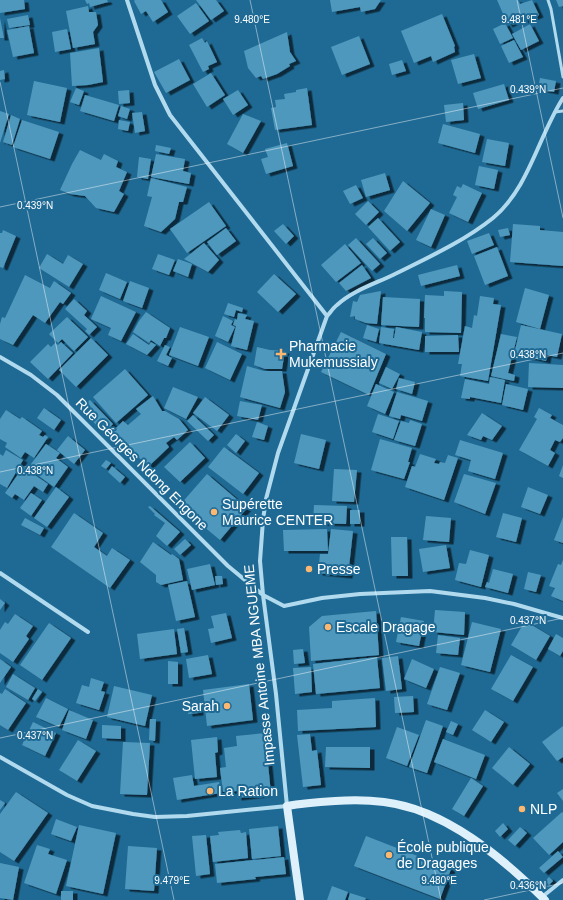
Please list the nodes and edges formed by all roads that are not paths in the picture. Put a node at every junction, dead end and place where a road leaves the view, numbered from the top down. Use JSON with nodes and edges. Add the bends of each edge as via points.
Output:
{"nodes":[{"id":1,"x":127,"y":0,"type":"edge"},
{"id":2,"x":548,"y":0,"type":"edge"},
{"id":3,"x":563,"y":77,"type":"edge"},
{"id":4,"x":563,"y":98,"type":"edge"},
{"id":5,"x":563,"y":111,"type":"edge"},
{"id":6,"x":554,"y":112,"type":"junction"},
{"id":7,"x":326,"y":316,"type":"junction"},
{"id":8,"x":0,"y":357,"type":"edge"},
{"id":9,"x":0,"y":573,"type":"edge"},
{"id":10,"x":263,"y":595,"type":"junction"},
{"id":11,"x":563,"y":618,"type":"edge"},
{"id":12,"x":88,"y":632,"type":"dead end"},
{"id":13,"x":0,"y":757,"type":"edge"},
{"id":14,"x":287,"y":806,"type":"junction"},
{"id":15,"x":563,"y":880,"type":"edge"},
{"id":16,"x":543,"y":899,"type":"edge"},
{"id":17,"x":300,"y":900,"type":"edge"}],
"edges":[{"from":1,"to":7,"type":"street","via":[[155,85],[170,116]]},
{"from":2,"to":3,"type":"lane"},
{"from":4,"to":6,"type":"street"},
{"from":5,"to":6,"type":"lane"},
{"from":6,"to":7,"type":"street","via":[[520,186],[509,202],[493,217],[421,261],[354,293]]},
{"from":7,"to":10,"type":"street","name":"Impasse Antoine MBA NGUEME","via":[[266,499],[260,561]]},
{"from":8,"to":10,"type":"street","name":"Rue Géorges Ndong Engone","via":[[31,375],[57,395],[223,560]]},
{"from":9,"to":12,"type":"street"},
{"from":10,"to":11,"type":"street","name":"Rue Géorges Ndong Engone","via":[[284,606],[360,594],[430,591],[485,598]]},
{"from":10,"to":14,"type":"street","name":"Impasse Antoine MBA NGUEME"},
{"from":13,"to":14,"type":"street","via":[[67,795],[92,806],[133,814],[155,817],[187,816]]},
{"from":14,"to":16,"type":"main road","via":[[306,802],[353,800],[385,802],[437,818],[482,845]]},
{"from":14,"to":17,"type":"main road","name":"Impasse Antoine MBA NGUEME"},
{"from":15,"to":16,"type":"street"}]}
